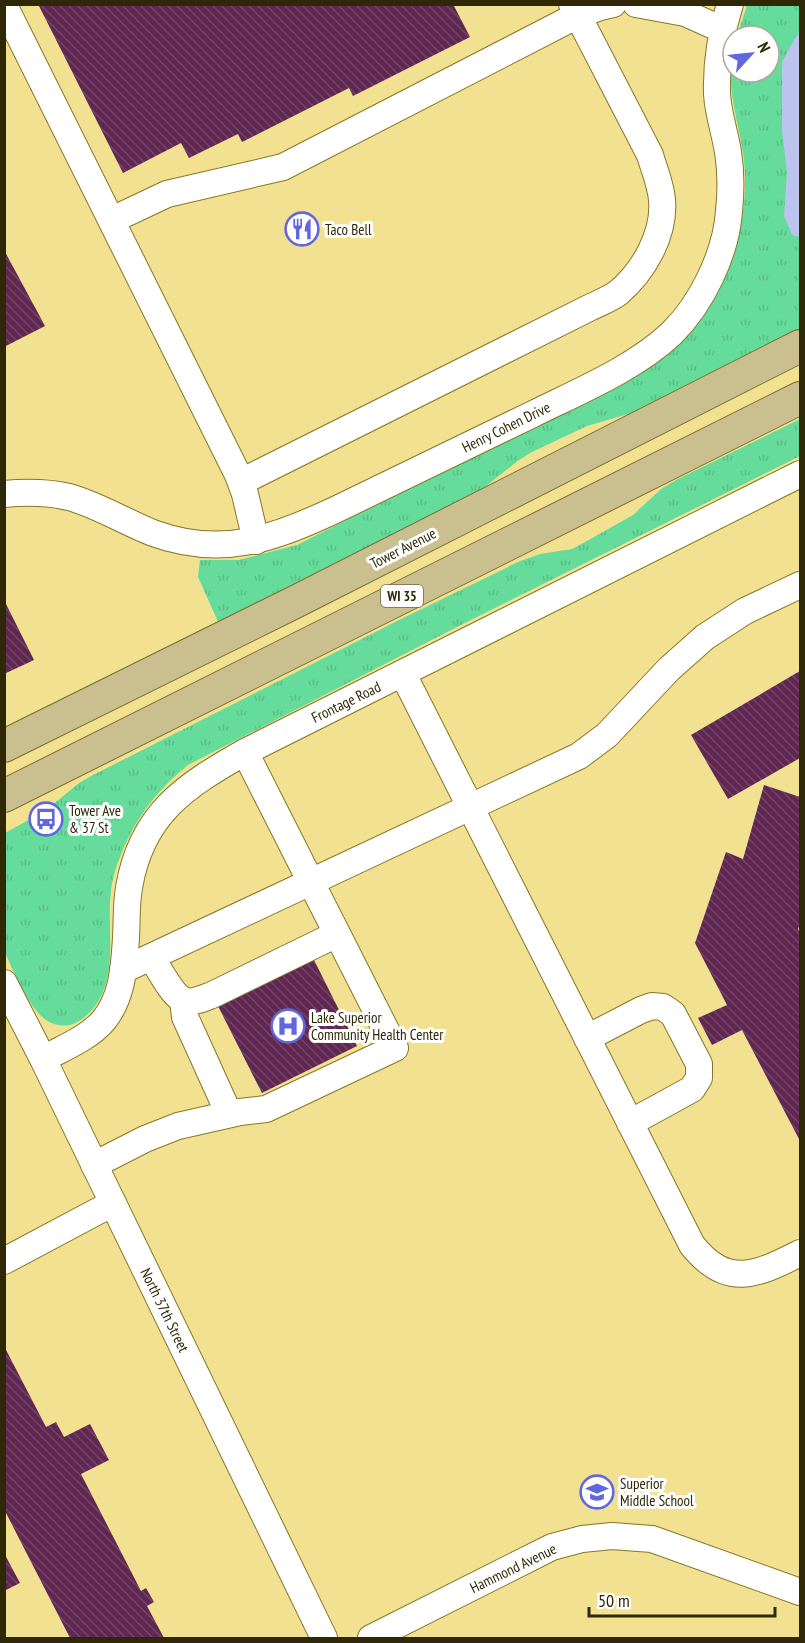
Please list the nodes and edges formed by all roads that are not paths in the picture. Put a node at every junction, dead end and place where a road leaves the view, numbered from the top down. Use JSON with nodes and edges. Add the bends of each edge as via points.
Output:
{"nodes":[{"id":1,"x":613,"y":4,"type":"edge"},
{"id":2,"x":636,"y":4,"type":"edge"},
{"id":3,"x":730,"y":4,"type":"edge"},
{"id":4,"x":4,"y":5,"type":"edge"},
{"id":5,"x":575,"y":10,"type":"edge"},
{"id":6,"x":725,"y":24,"type":"edge"},
{"id":7,"x":721,"y":29,"type":"edge"},
{"id":8,"x":721,"y":42,"type":"edge"},
{"id":9,"x":111,"y":220,"type":"junction"},
{"id":10,"x":801,"y":346,"type":"edge"},
{"id":11,"x":801,"y":398,"type":"edge"},
{"id":12,"x":801,"y":474,"type":"edge"},
{"id":13,"x":241,"y":482,"type":"junction"},
{"id":14,"x":4,"y":494,"type":"edge"},
{"id":15,"x":256,"y":541,"type":"junction"},
{"id":16,"x":801,"y":585,"type":"edge"},
{"id":17,"x":403,"y":674,"type":"junction"},
{"id":18,"x":4,"y":746,"type":"edge"},
{"id":19,"x":245,"y":752,"type":"junction"},
{"id":20,"x":4,"y":796,"type":"edge"},
{"id":21,"x":470,"y":807,"type":"junction"},
{"id":22,"x":311,"y":881,"type":"junction"},
{"id":23,"x":338,"y":934,"type":"junction"},
{"id":24,"x":152,"y":957,"type":"junction"},
{"id":25,"x":123,"y":970,"type":"junction"},
{"id":26,"x":4,"y":983,"type":"edge"},
{"id":27,"x":183,"y":1000,"type":"junction"},
{"id":28,"x":587,"y":1038,"type":"junction"},
{"id":29,"x":44,"y":1059,"type":"junction"},
{"id":30,"x":229,"y":1114,"type":"junction"},
{"id":31,"x":630,"y":1123,"type":"junction"},
{"id":32,"x":94,"y":1165,"type":"junction"},
{"id":33,"x":113,"y":1203,"type":"junction"},
{"id":34,"x":801,"y":1253,"type":"edge"},
{"id":35,"x":4,"y":1261,"type":"edge"},
{"id":36,"x":801,"y":1592,"type":"edge"},
{"id":37,"x":324,"y":1638,"type":"edge"},
{"id":38,"x":371,"y":1638,"type":"edge"}],
"edges":[{"from":1,"to":5,"type":"street"},
{"from":2,"to":7,"type":"street","via":[[685,13]]},
{"from":3,"to":6,"type":"street","name":"Henry Cohen Drive"},
{"from":4,"to":9,"type":"street"},
{"from":5,"to":9,"type":"street","via":[[284,167],[167,194]]},
{"from":5,"to":13,"type":"street","via":[[650,155],[658,180],[662,201],[660,223],[652,249],[639,270],[617,293],[589,309]]},
{"from":8,"to":15,"type":"street","name":"Henry Cohen Drive","via":[[717,96],[728,154],[729,213],[705,285],[671,333],[641,356],[581,390],[319,518]]},
{"from":9,"to":13,"type":"street"},
{"from":10,"to":18,"type":"main road","name":"Tower Avenue"},
{"from":11,"to":20,"type":"main road","number":"WI 35"},
{"from":12,"to":17,"type":"street","name":"Frontage Road"},
{"from":13,"to":15,"type":"street"},
{"from":14,"to":15,"type":"street","name":"Henry Cohen Drive","via":[[33,492],[70,498],[184,542],[229,545]]},
{"from":16,"to":21,"type":"street","via":[[746,611],[705,637],[607,735],[579,756]]},
{"from":17,"to":19,"type":"street","name":"Frontage Road"},
{"from":17,"to":21,"type":"street"},
{"from":19,"to":22,"type":"street"},
{"from":19,"to":25,"type":"street","name":"Frontage Road","via":[[186,788],[152,826],[128,889]]},
{"from":21,"to":22,"type":"street"},
{"from":21,"to":28,"type":"street"},
{"from":22,"to":23,"type":"street"},
{"from":22,"to":24,"type":"street"},
{"from":23,"to":27,"type":"street","via":[[212,995]]},
{"from":23,"to":30,"type":"street","via":[[395,1048],[266,1109]]},
{"from":24,"to":25,"type":"street"},
{"from":24,"to":27,"type":"street"},
{"from":25,"to":29,"type":"street","name":"Frontage Road","via":[[114,1004],[100,1025]]},
{"from":26,"to":29,"type":"street","name":"North 37th Street"},
{"from":27,"to":30,"type":"street","via":[[185,1017]]},
{"from":28,"to":31,"type":"street"},
{"from":28,"to":31,"type":"street","via":[[641,1010],[663,1007],[673,1014],[699,1064],[699,1078],[692,1089]]},
{"from":29,"to":32,"type":"street","name":"North 37th Street"},
{"from":30,"to":32,"type":"street","via":[[178,1126]]},
{"from":31,"to":34,"type":"street","via":[[692,1245],[705,1261],[721,1270],[755,1273]]},
{"from":32,"to":33,"type":"street","name":"North 37th Street"},
{"from":33,"to":35,"type":"street"},
{"from":33,"to":37,"type":"street","name":"North 37th Street"},
{"from":36,"to":38,"type":"street","name":"Hammond Avenue","via":[[652,1539],[582,1539],[552,1547]]}]}
